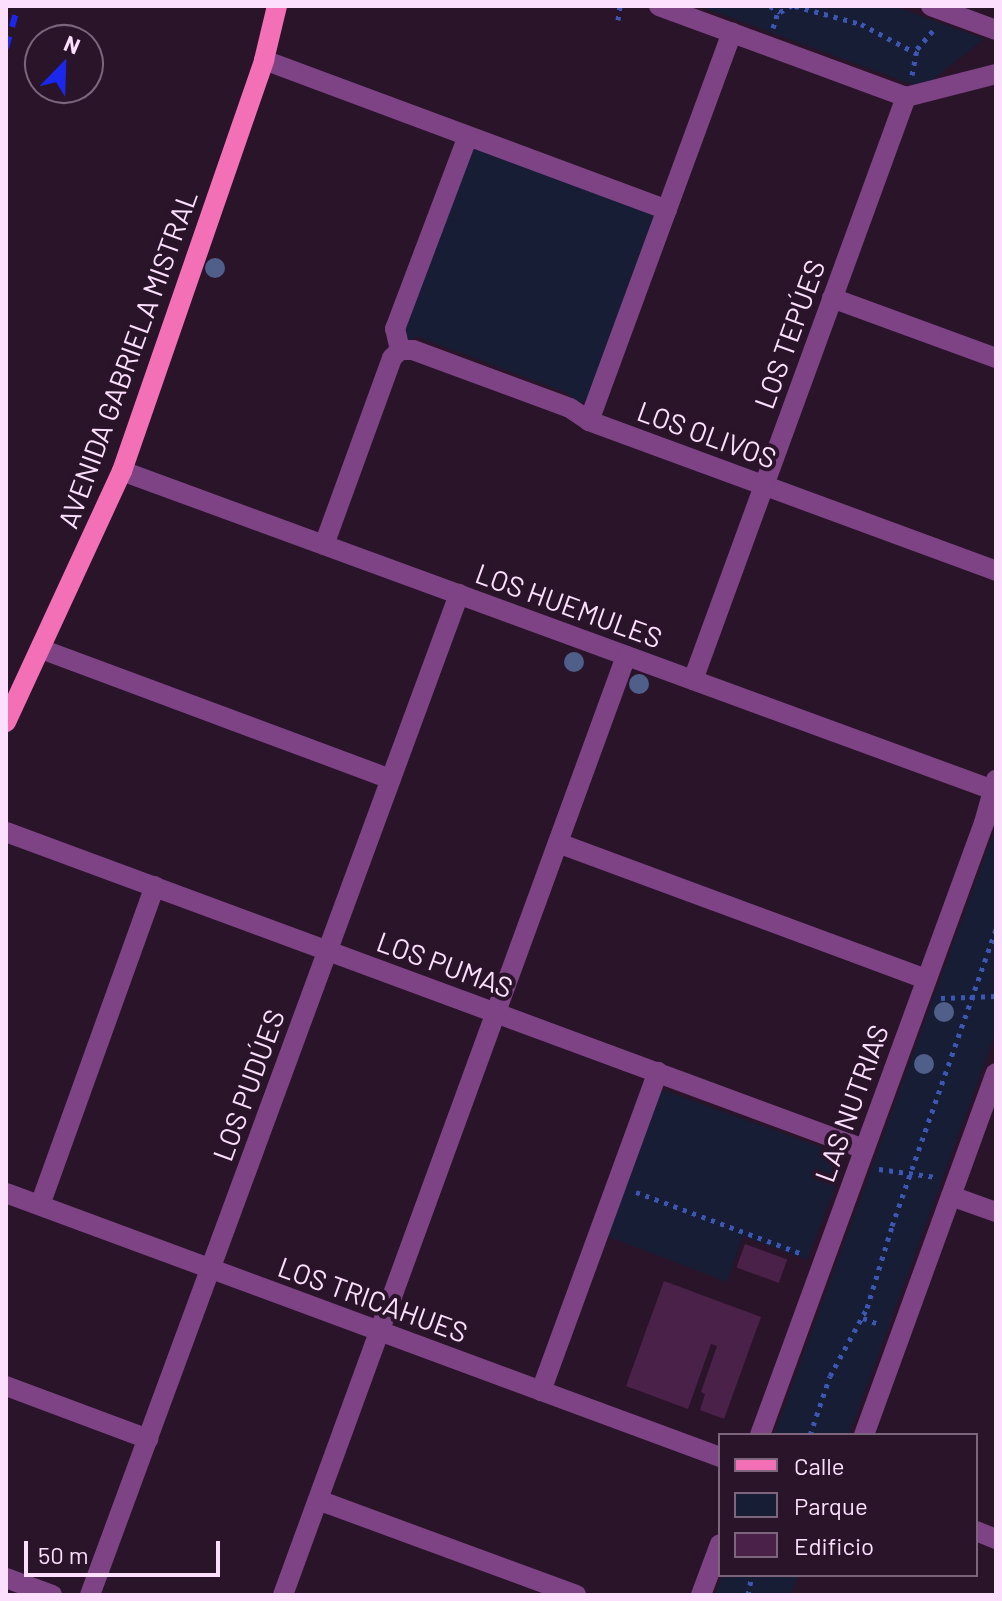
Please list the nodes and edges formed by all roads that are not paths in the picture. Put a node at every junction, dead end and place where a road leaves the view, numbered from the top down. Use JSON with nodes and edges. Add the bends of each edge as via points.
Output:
{"nodes":[{"id":1,"x":277,"y":6,"type":"edge"},
{"id":2,"x":659,"y":6,"type":"edge"},
{"id":3,"x":931,"y":6,"type":"edge"},
{"id":4,"x":966,"y":13,"type":"edge"},
{"id":5,"x":996,"y":30,"type":"edge"},
{"id":6,"x":732,"y":33,"type":"junction"},
{"id":7,"x":264,"y":60,"type":"junction"},
{"id":8,"x":996,"y":74,"type":"edge"},
{"id":9,"x":906,"y":97,"type":"junction"},
{"id":10,"x":468,"y":136,"type":"junction"},
{"id":11,"x":667,"y":210,"type":"junction"},
{"id":12,"x":832,"y":298,"type":"junction"},
{"id":13,"x":400,"y":350,"type":"junction"},
{"id":14,"x":996,"y":358,"type":"edge"},
{"id":15,"x":589,"y":421,"type":"junction"},
{"id":16,"x":122,"y":471,"type":"junction"},
{"id":17,"x":764,"y":485,"type":"junction"},
{"id":18,"x":324,"y":545,"type":"junction"},
{"id":19,"x":996,"y":571,"type":"edge"},
{"id":20,"x":459,"y":594,"type":"junction"},
{"id":21,"x":41,"y":649,"type":"junction"},
{"id":22,"x":626,"y":656,"type":"junction"},
{"id":23,"x":693,"y":680,"type":"junction"},
{"id":24,"x":6,"y":722,"type":"edge"},
{"id":25,"x":391,"y":779,"type":"junction"},
{"id":26,"x":995,"y":787,"type":"edge"},
{"id":27,"x":6,"y":832,"type":"edge"},
{"id":28,"x":558,"y":843,"type":"junction"},
{"id":29,"x":155,"y":886,"type":"junction"},
{"id":30,"x":328,"y":950,"type":"junction"},
{"id":31,"x":926,"y":979,"type":"junction"},
{"id":32,"x":496,"y":1013,"type":"junction"},
{"id":33,"x":658,"y":1072,"type":"junction"},
{"id":34,"x":996,"y":1073,"type":"edge"},
{"id":35,"x":862,"y":1156,"type":"junction"},
{"id":36,"x":955,"y":1186,"type":"junction"},
{"id":37,"x":6,"y":1193,"type":"edge"},
{"id":38,"x":40,"y":1205,"type":"junction"},
{"id":39,"x":996,"y":1212,"type":"edge"},
{"id":40,"x":210,"y":1269,"type":"junction"},
{"id":41,"x":380,"y":1331,"type":"junction"},
{"id":42,"x":6,"y":1386,"type":"edge"},
{"id":43,"x":541,"y":1391,"type":"junction"},
{"id":44,"x":761,"y":1433,"type":"edge"},
{"id":45,"x":865,"y":1433,"type":"edge"},
{"id":46,"x":148,"y":1439,"type":"junction"},
{"id":47,"x":718,"y":1456,"type":"edge"},
{"id":48,"x":318,"y":1500,"type":"junction"},
{"id":49,"x":718,"y":1549,"type":"edge"},
{"id":50,"x":6,"y":1578,"type":"edge"},
{"id":51,"x":52,"y":1595,"type":"edge"},
{"id":52,"x":90,"y":1595,"type":"edge"},
{"id":53,"x":283,"y":1595,"type":"edge"},
{"id":54,"x":576,"y":1595,"type":"edge"},
{"id":55,"x":701,"y":1595,"type":"edge"}],
"edges":[{"from":1,"to":7,"type":"main road","name":"AVENIDA GABRIELA MISTRAL"},
{"from":2,"to":6,"type":"street"},
{"from":3,"to":4,"type":"street"},
{"from":4,"to":5,"type":"street"},
{"from":6,"to":9,"type":"street"},
{"from":6,"to":11,"type":"street"},
{"from":7,"to":10,"type":"street"},
{"from":7,"to":16,"type":"main road","name":"AVENIDA GABRIELA MISTRAL"},
{"from":8,"to":9,"type":"street"},
{"from":9,"to":12,"type":"street","name":"LOS TEPÚES"},
{"from":10,"to":11,"type":"street"},
{"from":10,"to":13,"type":"street","via":[[395,329]]},
{"from":11,"to":15,"type":"street"},
{"from":12,"to":14,"type":"street"},
{"from":12,"to":17,"type":"street","name":"LOS TEPÚES"},
{"from":13,"to":15,"type":"street","name":"LOS OLIVOS","via":[[413,350],[570,408]]},
{"from":13,"to":18,"type":"street","via":[[392,358]]},
{"from":15,"to":17,"type":"street","name":"LOS OLIVOS"},
{"from":16,"to":18,"type":"street","name":"LOS HUEMULES"},
{"from":16,"to":21,"type":"main road","name":"AVENIDA GABRIELA MISTRAL"},
{"from":17,"to":19,"type":"street","name":"LOS OLIVOS"},
{"from":17,"to":23,"type":"street","name":"LOS TEPÚES"},
{"from":18,"to":20,"type":"street","name":"LOS HUEMULES"},
{"from":20,"to":22,"type":"street","name":"LOS HUEMULES"},
{"from":20,"to":25,"type":"street","name":"LOS PUDÚES"},
{"from":21,"to":24,"type":"main road","name":"AVENIDA GABRIELA MISTRAL"},
{"from":21,"to":25,"type":"street"},
{"from":22,"to":23,"type":"street","name":"LOS HUEMULES"},
{"from":22,"to":28,"type":"street"},
{"from":23,"to":26,"type":"street","name":"LOS HUEMULES"},
{"from":25,"to":30,"type":"street","name":"LOS PUDÚES"},
{"from":26,"to":31,"type":"street","name":"LAS NUTRIAS"},
{"from":27,"to":29,"type":"street","name":"LOS PUMAS"},
{"from":28,"to":31,"type":"street"},
{"from":28,"to":32,"type":"street"},
{"from":29,"to":30,"type":"street","name":"LOS PUMAS"},
{"from":29,"to":38,"type":"street"},
{"from":30,"to":32,"type":"street","name":"LOS PUMAS"},
{"from":30,"to":40,"type":"street","name":"LOS PUDÚES"},
{"from":31,"to":35,"type":"street","name":"LAS NUTRIAS"},
{"from":32,"to":33,"type":"street","name":"LOS PUMAS"},
{"from":32,"to":41,"type":"street"},
{"from":33,"to":35,"type":"street","name":"LOS PUMAS"},
{"from":33,"to":43,"type":"street"},
{"from":34,"to":36,"type":"street"},
{"from":35,"to":44,"type":"street","name":"LAS NUTRIAS"},
{"from":36,"to":39,"type":"street"},
{"from":36,"to":45,"type":"street"},
{"from":37,"to":38,"type":"street","name":"LOS TRICAHUES"},
{"from":38,"to":40,"type":"street","name":"LOS TRICAHUES"},
{"from":40,"to":41,"type":"street","name":"LOS TRICAHUES"},
{"from":40,"to":46,"type":"street","name":"LOS PUDÚES"},
{"from":41,"to":43,"type":"street","name":"LOS TRICAHUES"},
{"from":41,"to":48,"type":"street"},
{"from":42,"to":46,"type":"street"},
{"from":43,"to":47,"type":"street","name":"LOS TRICAHUES"},
{"from":46,"to":52,"type":"street","name":"LOS PUDÚES"},
{"from":48,"to":53,"type":"street"},
{"from":48,"to":54,"type":"street"},
{"from":49,"to":55,"type":"street"},
{"from":50,"to":51,"type":"street"}]}
